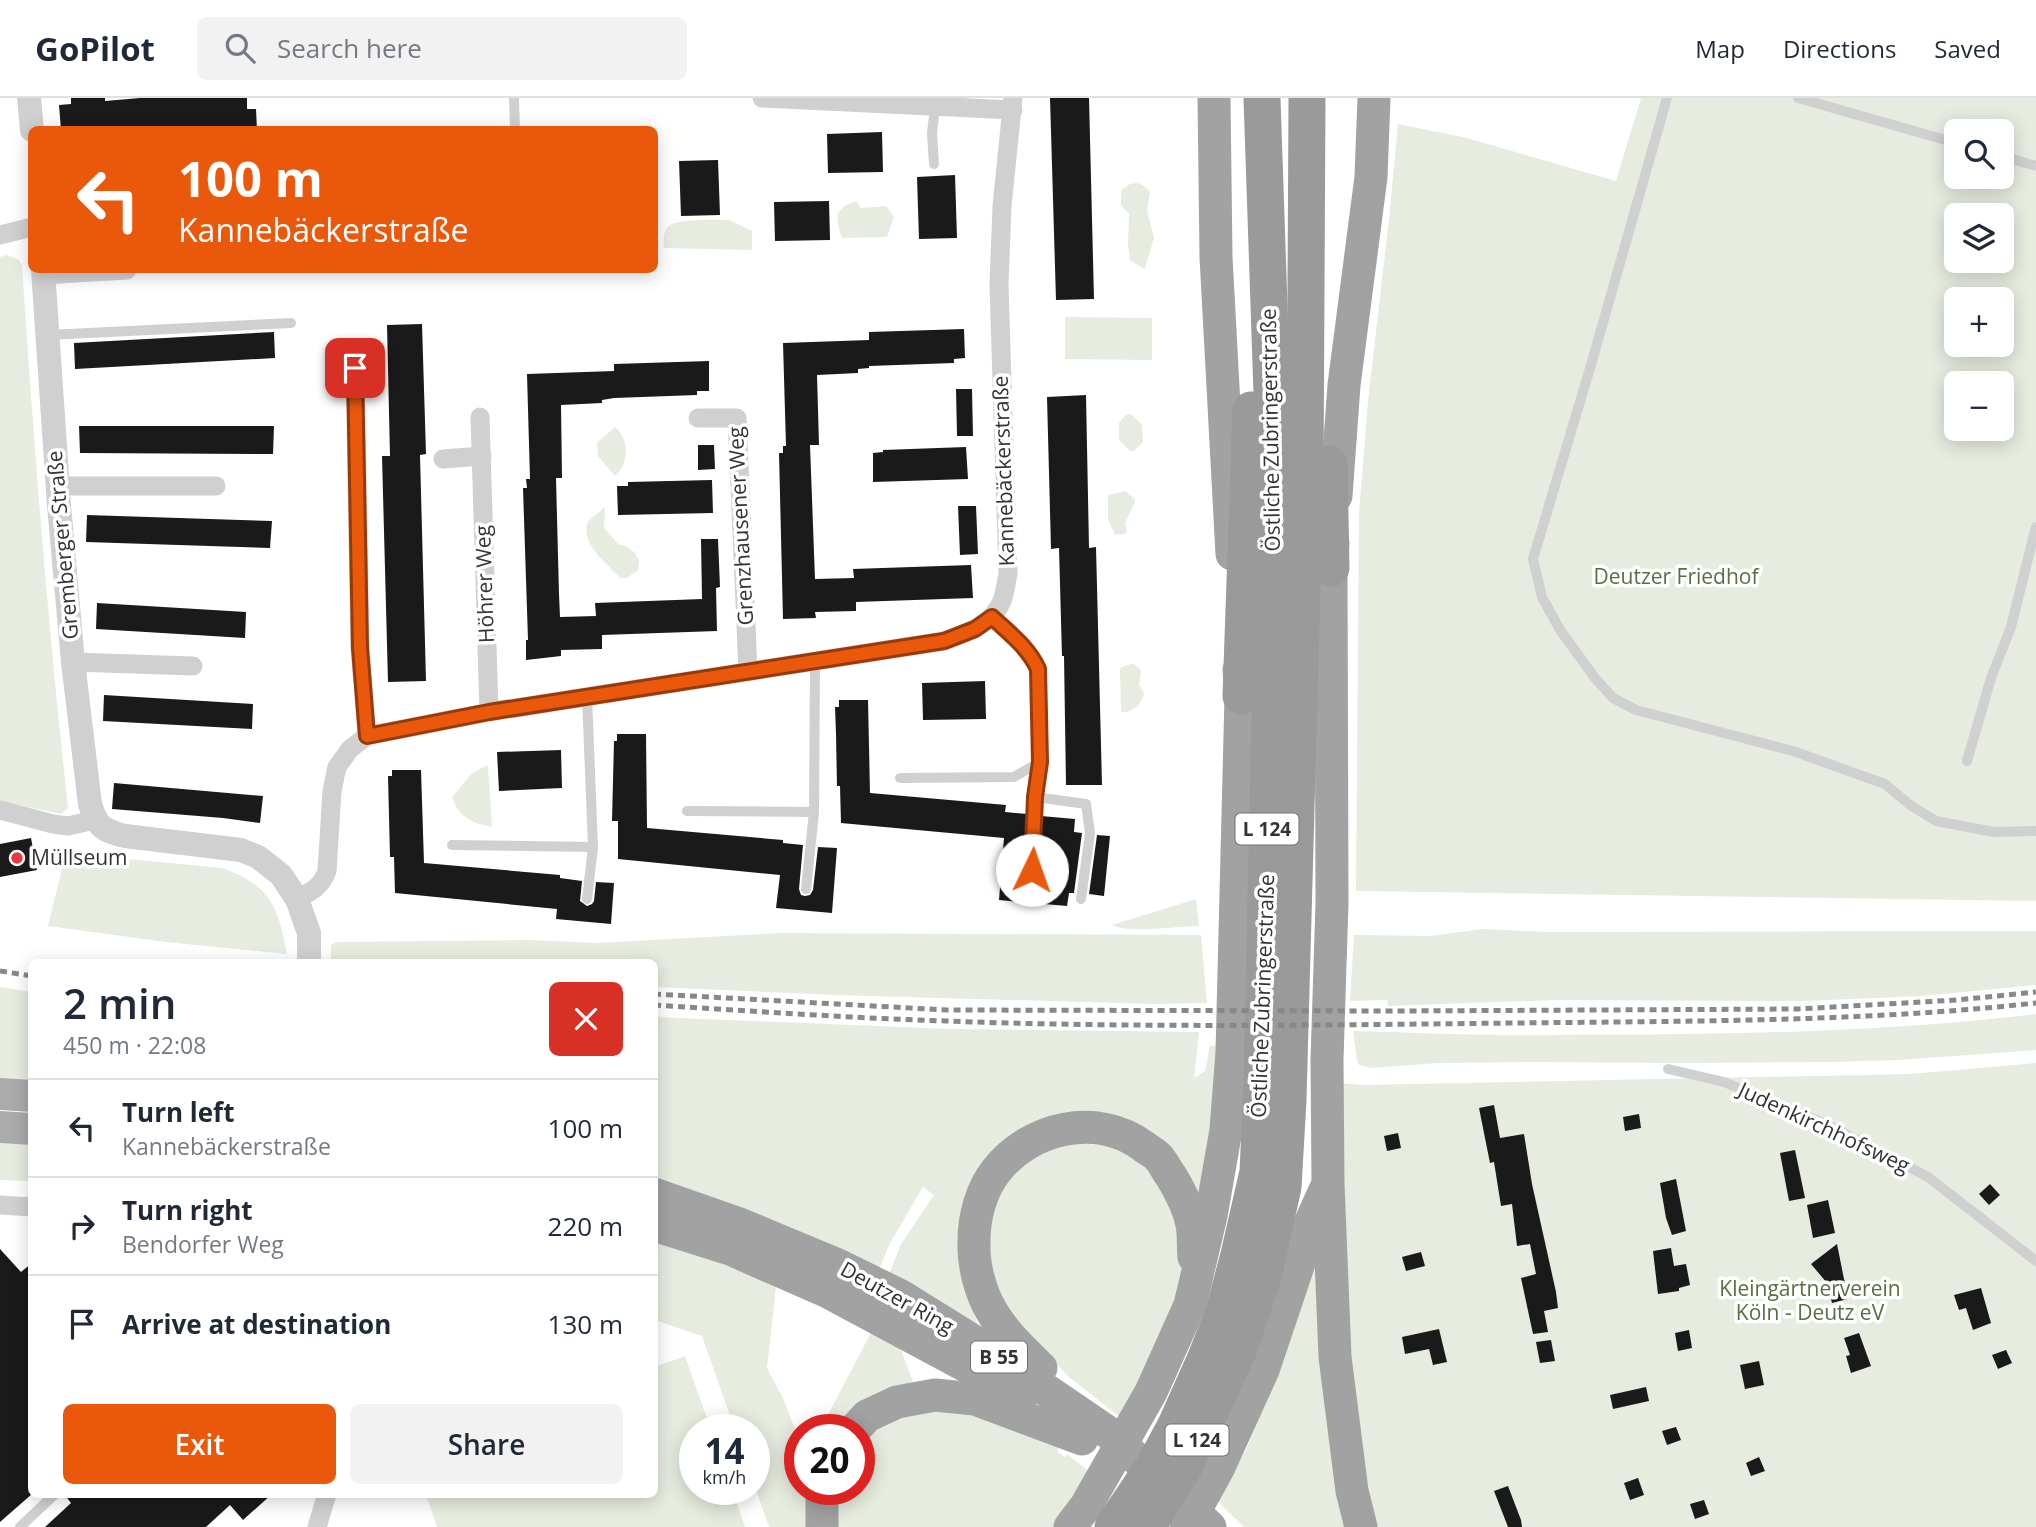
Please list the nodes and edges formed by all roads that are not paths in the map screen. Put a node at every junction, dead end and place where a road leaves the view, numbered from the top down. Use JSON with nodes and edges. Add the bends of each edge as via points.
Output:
{"nodes":[{"id":1,"x":29,"y":98,"type":"edge"},
{"id":2,"x":514,"y":98,"type":"edge"},
{"id":3,"x":762,"y":98,"type":"edge"},
{"id":4,"x":785,"y":98,"type":"edge"},
{"id":5,"x":1214,"y":98,"type":"edge"},
{"id":6,"x":1260,"y":98,"type":"edge"},
{"id":7,"x":1307,"y":98,"type":"edge"},
{"id":8,"x":1322,"y":98,"type":"edge"},
{"id":9,"x":1374,"y":98,"type":"edge"},
{"id":10,"x":1667,"y":98,"type":"edge"},
{"id":11,"x":1798,"y":98,"type":"edge"},
{"id":12,"x":1013,"y":104,"type":"edge"},
{"id":13,"x":935,"y":107,"type":"junction"},
{"id":14,"x":32,"y":126,"type":"edge"},
{"id":15,"x":514,"y":126,"type":"edge"},
{"id":16,"x":1944,"y":140,"type":"edge"},
{"id":17,"x":2014,"y":160,"type":"edge"},
{"id":18,"x":934,"y":164,"type":"dead end"},
{"id":19,"x":2036,"y":166,"type":"edge"},
{"id":20,"x":28,"y":228,"type":"edge"},
{"id":21,"x":0,"y":235,"type":"edge"},
{"id":22,"x":43,"y":273,"type":"edge"},
{"id":23,"x":291,"y":323,"type":"dead end"},
{"id":24,"x":48,"y":335,"type":"junction"},
{"id":25,"x":355,"y":368,"type":"dead end"},
{"id":26,"x":481,"y":417,"type":"dead end"},
{"id":27,"x":698,"y":418,"type":"dead end"},
{"id":28,"x":482,"y":456,"type":"junction"},
{"id":29,"x":443,"y":459,"type":"dead end"},
{"id":30,"x":58,"y":486,"type":"junction"},
{"id":31,"x":216,"y":486,"type":"dead end"},
{"id":32,"x":2036,"y":527,"type":"edge"},
{"id":33,"x":1331,"y":568,"type":"junction"},
{"id":34,"x":992,"y":617,"type":"junction"},
{"id":35,"x":73,"y":662,"type":"junction"},
{"id":36,"x":815,"y":662,"type":"junction"},
{"id":37,"x":193,"y":666,"type":"dead end"},
{"id":38,"x":748,"y":672,"type":"junction"},
{"id":39,"x":1241,"y":696,"type":"junction"},
{"id":40,"x":587,"y":697,"type":"junction"},
{"id":41,"x":489,"y":712,"type":"junction"},
{"id":42,"x":367,"y":736,"type":"junction"},
{"id":43,"x":1967,"y":761,"type":"dead end"},
{"id":44,"x":1040,"y":762,"type":"junction"},
{"id":45,"x":900,"y":778,"type":"dead end"},
{"id":46,"x":1035,"y":797,"type":"junction"},
{"id":47,"x":0,"y":810,"type":"edge"},
{"id":48,"x":687,"y":811,"type":"dead end"},
{"id":49,"x":814,"y":812,"type":"junction"},
{"id":50,"x":95,"y":820,"type":"junction"},
{"id":51,"x":2036,"y":831,"type":"edge"},
{"id":52,"x":452,"y":845,"type":"dead end"},
{"id":53,"x":593,"y":847,"type":"junction"},
{"id":54,"x":806,"y":889,"type":"dead end"},
{"id":55,"x":1030,"y":895,"type":"dead end"},
{"id":56,"x":297,"y":899,"type":"junction"},
{"id":57,"x":1081,"y":899,"type":"dead end"},
{"id":58,"x":587,"y":900,"type":"dead end"},
{"id":59,"x":309,"y":959,"type":"edge"},
{"id":60,"x":1668,"y":1069,"type":"dead end"},
{"id":61,"x":0,"y":1094,"type":"edge"},
{"id":62,"x":28,"y":1096,"type":"edge"},
{"id":63,"x":0,"y":1127,"type":"edge"},
{"id":64,"x":28,"y":1129,"type":"edge"},
{"id":65,"x":1328,"y":1184,"type":"junction"},
{"id":66,"x":658,"y":1195,"type":"edge"},
{"id":67,"x":0,"y":1205,"type":"edge"},
{"id":68,"x":28,"y":1208,"type":"edge"},
{"id":69,"x":658,"y":1226,"type":"edge"},
{"id":70,"x":2036,"y":1261,"type":"edge"},
{"id":71,"x":849,"y":1287,"type":"junction"},
{"id":72,"x":1190,"y":1305,"type":"junction"},
{"id":73,"x":871,"y":1414,"type":"edge"},
{"id":74,"x":1085,"y":1425,"type":"junction"},
{"id":75,"x":51,"y":1498,"type":"edge"},
{"id":76,"x":326,"y":1498,"type":"edge"},
{"id":77,"x":822,"y":1505,"type":"edge"},
{"id":78,"x":20,"y":1527,"type":"edge"},
{"id":79,"x":317,"y":1527,"type":"edge"},
{"id":80,"x":822,"y":1527,"type":"edge"},
{"id":81,"x":1070,"y":1527,"type":"edge"},
{"id":82,"x":1113,"y":1527,"type":"edge"},
{"id":83,"x":1147,"y":1527,"type":"edge"},
{"id":84,"x":1175,"y":1527,"type":"edge"},
{"id":85,"x":1186,"y":1527,"type":"edge"},
{"id":86,"x":1210,"y":1527,"type":"edge"},
{"id":87,"x":1361,"y":1527,"type":"edge"}],
"edges":[{"from":1,"to":14,"type":"street"},
{"from":2,"to":15,"type":"lane"},
{"from":3,"to":4,"type":"street"},
{"from":4,"to":13,"type":"street"},
{"from":5,"to":39,"type":"highway","via":[[1216,257]]},
{"from":6,"to":39,"type":"highway","number":"L 124"},
{"from":6,"to":82,"type":"highway","name":"Östliche Zubringerstraße","number":"L 124","via":[[1275,482],[1258,1172],[1240,1255],[1205,1360],[1153,1468]]},
{"from":7,"to":83,"type":"highway","name":"Östliche Zubringerstraße","number":"L 124","via":[[1306,480],[1283,1187],[1263,1276],[1239,1349],[1185,1465]]},
{"from":8,"to":33,"type":"highway"},
{"from":9,"to":33,"type":"highway","via":[[1371,177],[1344,385]]},
{"from":10,"to":51,"type":"lane","via":[[1533,559],[1542,597],[1595,678],[1613,698],[1636,710],[1793,751],[1885,783],[1936,821],[1994,832]]},
{"from":11,"to":16,"type":"lane"},
{"from":12,"to":13,"type":"street"},
{"from":12,"to":34,"type":"street","name":"Kannebäckerstraße","via":[[999,285],[1008,574],[1002,602]]},
{"from":13,"to":18,"type":"lane"},
{"from":17,"to":19,"type":"lane"},
{"from":20,"to":21,"type":"street"},
{"from":22,"to":24,"type":"street","name":"Gremberger Straße"},
{"from":23,"to":24,"type":"lane"},
{"from":24,"to":30,"type":"street","name":"Gremberger Straße"},
{"from":25,"to":42,"type":"street","via":[[360,648]]},
{"from":26,"to":28,"type":"street","name":"Höhrer Weg"},
{"from":27,"to":38,"type":"street","name":"Grenzhausener Weg","via":[[737,418]]},
{"from":28,"to":29,"type":"street"},
{"from":28,"to":41,"type":"street","name":"Höhrer Weg"},
{"from":30,"to":31,"type":"street"},
{"from":30,"to":35,"type":"street","name":"Gremberger Straße"},
{"from":32,"to":43,"type":"lane","via":[[2011,627]]},
{"from":33,"to":65,"type":"highway"},
{"from":34,"to":36,"type":"street","via":[[944,641]]},
{"from":34,"to":44,"type":"lane","via":[[1021,644],[1038,669]]},
{"from":35,"to":37,"type":"street"},
{"from":35,"to":50,"type":"street","name":"Gremberger Straße"},
{"from":36,"to":38,"type":"street"},
{"from":36,"to":49,"type":"lane"},
{"from":38,"to":40,"type":"street"},
{"from":39,"to":72,"type":"highway","via":[[1226,1130]]},
{"from":40,"to":41,"type":"street"},
{"from":40,"to":53,"type":"lane"},
{"from":41,"to":42,"type":"street"},
{"from":42,"to":56,"type":"street","via":[[337,767],[323,882]]},
{"from":44,"to":45,"type":"lane","via":[[1014,777]]},
{"from":44,"to":46,"type":"lane"},
{"from":46,"to":55,"type":"lane"},
{"from":46,"to":57,"type":"lane","via":[[1086,804],[1090,833]]},
{"from":47,"to":50,"type":"street","via":[[68,826]]},
{"from":48,"to":49,"type":"lane"},
{"from":49,"to":54,"type":"lane"},
{"from":50,"to":56,"type":"street","via":[[108,831],[125,836],[241,850],[281,875]]},
{"from":52,"to":53,"type":"lane"},
{"from":53,"to":58,"type":"lane"},
{"from":56,"to":59,"type":"street","via":[[309,933]]},
{"from":60,"to":70,"type":"lane","name":"Judenkirchhofsweg","via":[[1724,1082],[1826,1125],[1917,1171]]},
{"from":61,"to":62,"type":"main road"},
{"from":63,"to":64,"type":"main road"},
{"from":65,"to":85,"type":"highway","number":"L 124","via":[[1307,1230],[1263,1370]]},
{"from":65,"to":87,"type":"highway","via":[[1335,1357]]},
{"from":66,"to":71,"type":"highway","name":"Deutzer Ring","number":"B 55","via":[[737,1223]]},
{"from":67,"to":68,"type":"street"},
{"from":69,"to":71,"type":"highway","name":"Deutzer Ring","number":"B 55"},
{"from":71,"to":74,"type":"highway","name":"Deutzer Ring","number":"B 55","via":[[894,1309],[1039,1406]]},
{"from":72,"to":74,"type":"highway","via":[[1192,1225],[1180,1190],[1159,1157],[1130,1136],[1102,1127],[1058,1131],[1015,1151],[995,1172],[982,1195],[974,1225],[980,1282],[992,1311],[1012,1339],[1055,1382]]},
{"from":72,"to":81,"type":"highway","via":[[1151,1392]]},
{"from":73,"to":74,"type":"highway","via":[[897,1402],[935,1395],[975,1399]]},
{"from":74,"to":84,"type":"highway","name":"Deutzer Ring","number":"B 55"},
{"from":74,"to":86,"type":"highway","name":"Deutzer Ring","number":"B 55","via":[[1109,1433]]},
{"from":75,"to":78,"type":"lane"},
{"from":76,"to":79,"type":"street"},
{"from":77,"to":80,"type":"highway"}]}
